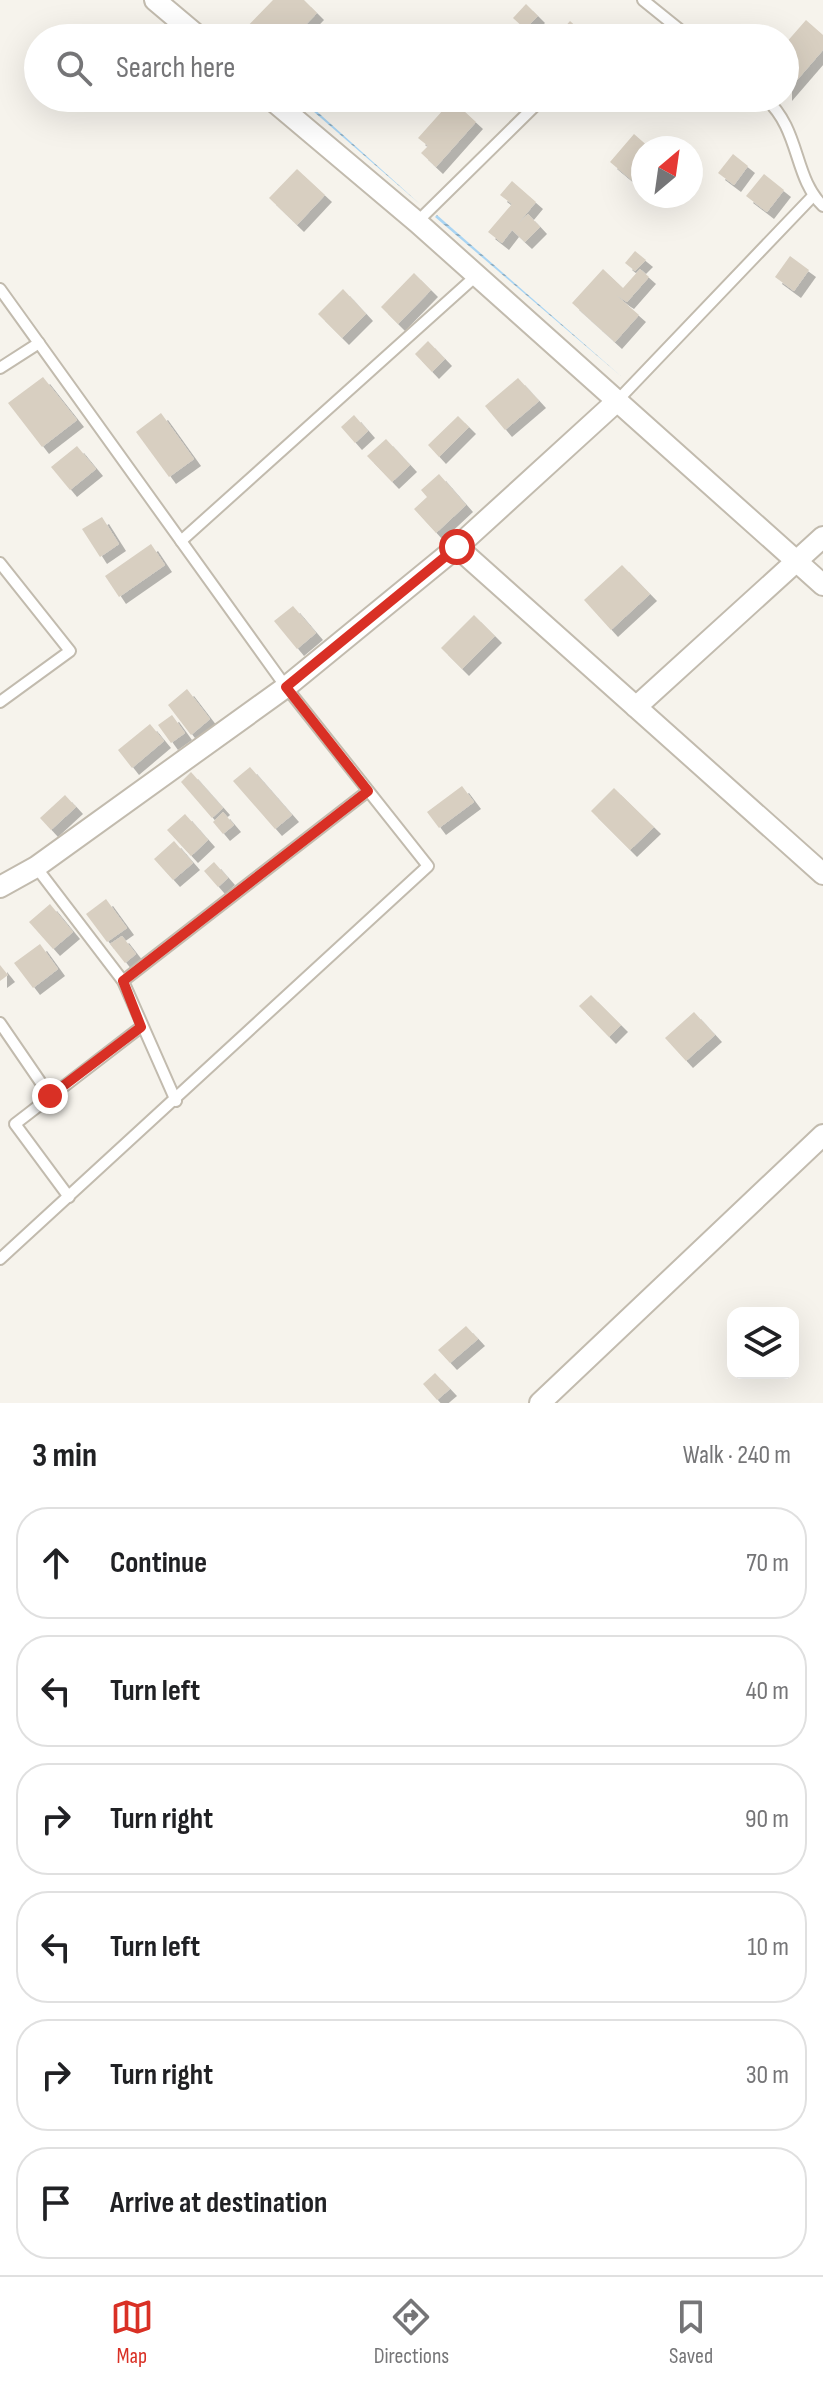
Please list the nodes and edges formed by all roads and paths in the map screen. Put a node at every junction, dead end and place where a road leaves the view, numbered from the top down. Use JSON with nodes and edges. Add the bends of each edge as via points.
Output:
{"nodes":[{"id":1,"x":155,"y":0,"type":"edge"},
{"id":2,"x":643,"y":0,"type":"edge"},
{"id":3,"x":183,"y":24,"type":"edge"},
{"id":4,"x":673,"y":24,"type":"edge"},
{"id":5,"x":287,"y":112,"type":"edge"},
{"id":6,"x":529,"y":112,"type":"edge"},
{"id":7,"x":778,"y":112,"type":"edge"},
{"id":8,"x":813,"y":196,"type":"junction"},
{"id":9,"x":823,"y":206,"type":"edge"},
{"id":10,"x":417,"y":222,"type":"junction"},
{"id":11,"x":477,"y":275,"type":"junction"},
{"id":12,"x":0,"y":289,"type":"edge"},
{"id":13,"x":39,"y":343,"type":"junction"},
{"id":14,"x":0,"y":368,"type":"edge"},
{"id":15,"x":616,"y":402,"type":"junction"},
{"id":16,"x":823,"y":537,"type":"edge"},
{"id":17,"x":181,"y":541,"type":"junction"},
{"id":18,"x":457,"y":547,"type":"junction"},
{"id":19,"x":795,"y":562,"type":"junction"},
{"id":20,"x":0,"y":563,"type":"edge"},
{"id":21,"x":823,"y":585,"type":"edge"},
{"id":22,"x":286,"y":687,"type":"junction"},
{"id":23,"x":0,"y":702,"type":"edge"},
{"id":24,"x":636,"y":707,"type":"junction"},
{"id":25,"x":368,"y":791,"type":"junction"},
{"id":26,"x":36,"y":867,"type":"junction"},
{"id":27,"x":823,"y":874,"type":"edge"},
{"id":28,"x":0,"y":887,"type":"edge"},
{"id":29,"x":123,"y":981,"type":"junction"},
{"id":30,"x":0,"y":1023,"type":"edge"},
{"id":31,"x":141,"y":1027,"type":"junction"},
{"id":32,"x":50,"y":1096,"type":"junction"},
{"id":33,"x":176,"y":1101,"type":"junction"},
{"id":34,"x":823,"y":1135,"type":"edge"},
{"id":35,"x":69,"y":1197,"type":"junction"},
{"id":36,"x":0,"y":1259,"type":"edge"},
{"id":37,"x":540,"y":1403,"type":"edge"}],
"edges":[{"from":1,"to":3,"type":"street"},
{"from":2,"to":4,"type":"lane"},
{"from":5,"to":10,"type":"street"},
{"from":6,"to":10,"type":"lane"},
{"from":7,"to":8,"type":"lane","via":[[786,121]]},
{"from":8,"to":9,"type":"lane"},
{"from":8,"to":15,"type":"lane"},
{"from":10,"to":11,"type":"street"},
{"from":11,"to":15,"type":"street"},
{"from":11,"to":17,"type":"lane"},
{"from":12,"to":13,"type":"lane"},
{"from":13,"to":14,"type":"lane"},
{"from":13,"to":17,"type":"lane"},
{"from":15,"to":18,"type":"street"},
{"from":15,"to":19,"type":"street"},
{"from":16,"to":19,"type":"street"},
{"from":17,"to":22,"type":"lane"},
{"from":18,"to":22,"type":"street"},
{"from":18,"to":24,"type":"street"},
{"from":19,"to":21,"type":"street"},
{"from":19,"to":24,"type":"street"},
{"from":20,"to":23,"type":"lane","via":[[70,651]]},
{"from":22,"to":25,"type":"lane"},
{"from":22,"to":26,"type":"street"},
{"from":24,"to":27,"type":"street"},
{"from":25,"to":29,"type":"lane"},
{"from":25,"to":33,"type":"lane","via":[[428,866]]},
{"from":26,"to":28,"type":"street"},
{"from":26,"to":29,"type":"lane"},
{"from":29,"to":31,"type":"lane"},
{"from":30,"to":32,"type":"lane"},
{"from":31,"to":32,"type":"lane"},
{"from":31,"to":33,"type":"lane"},
{"from":32,"to":35,"type":"lane","via":[[15,1124]]},
{"from":33,"to":35,"type":"lane"},
{"from":34,"to":37,"type":"street"},
{"from":35,"to":36,"type":"lane"}]}
